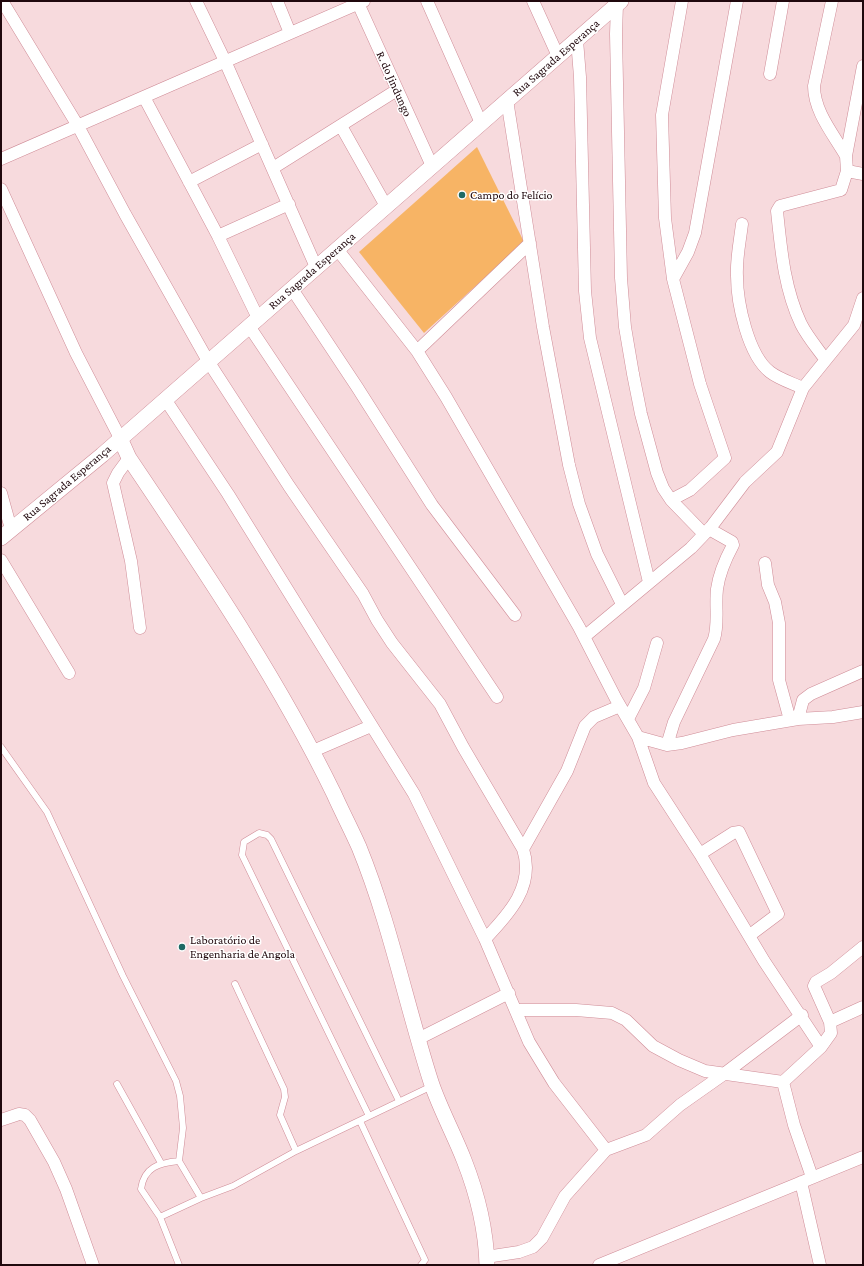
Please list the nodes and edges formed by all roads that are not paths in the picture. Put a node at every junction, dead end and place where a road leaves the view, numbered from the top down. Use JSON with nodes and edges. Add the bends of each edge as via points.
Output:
{"nodes":[{"id":1,"x":196,"y":1,"type":"edge"},
{"id":2,"x":277,"y":1,"type":"edge"},
{"id":3,"x":427,"y":1,"type":"edge"},
{"id":4,"x":533,"y":1,"type":"edge"},
{"id":5,"x":682,"y":1,"type":"edge"},
{"id":6,"x":736,"y":1,"type":"edge"},
{"id":7,"x":783,"y":1,"type":"edge"},
{"id":8,"x":832,"y":1,"type":"edge"},
{"id":9,"x":360,"y":2,"type":"edge"},
{"id":10,"x":619,"y":3,"type":"edge"},
{"id":11,"x":5,"y":4,"type":"edge"},
{"id":12,"x":290,"y":33,"type":"junction"},
{"id":13,"x":577,"y":40,"type":"junction"},
{"id":14,"x":558,"y":56,"type":"junction"},
{"id":15,"x":225,"y":62,"type":"junction"},
{"id":16,"x":863,"y":66,"type":"edge"},
{"id":17,"x":770,"y":74,"type":"dead end"},
{"id":18,"x":397,"y":90,"type":"junction"},
{"id":19,"x":144,"y":97,"type":"junction"},
{"id":20,"x":507,"y":100,"type":"junction"},
{"id":21,"x":481,"y":123,"type":"junction"},
{"id":22,"x":78,"y":126,"type":"junction"},
{"id":23,"x":341,"y":126,"type":"junction"},
{"id":24,"x":262,"y":144,"type":"junction"},
{"id":25,"x":846,"y":156,"type":"junction"},
{"id":26,"x":1,"y":159,"type":"edge"},
{"id":27,"x":432,"y":166,"type":"junction"},
{"id":28,"x":273,"y":168,"type":"junction"},
{"id":29,"x":847,"y":171,"type":"junction"},
{"id":30,"x":863,"y":174,"type":"edge"},
{"id":31,"x":189,"y":182,"type":"junction"},
{"id":32,"x":1,"y":189,"type":"edge"},
{"id":33,"x":289,"y":204,"type":"junction"},
{"id":34,"x":386,"y":206,"type":"junction"},
{"id":35,"x":742,"y":224,"type":"dead end"},
{"id":36,"x":218,"y":236,"type":"junction"},
{"id":37,"x":530,"y":243,"type":"junction"},
{"id":38,"x":337,"y":249,"type":"junction"},
{"id":39,"x":316,"y":267,"type":"junction"},
{"id":40,"x":673,"y":279,"type":"junction"},
{"id":41,"x":292,"y":289,"type":"junction"},
{"id":42,"x":863,"y":298,"type":"edge"},
{"id":43,"x":254,"y":322,"type":"junction"},
{"id":44,"x":417,"y":351,"type":"junction"},
{"id":45,"x":825,"y":359,"type":"junction"},
{"id":46,"x":208,"y":361,"type":"junction"},
{"id":47,"x":803,"y":388,"type":"junction"},
{"id":48,"x":165,"y":399,"type":"junction"},
{"id":49,"x":120,"y":438,"type":"junction"},
{"id":50,"x":129,"y":458,"type":"junction"},
{"id":51,"x":1,"y":493,"type":"edge"},
{"id":52,"x":671,"y":500,"type":"junction"},
{"id":53,"x":707,"y":532,"type":"junction"},
{"id":54,"x":6,"y":533,"type":"edge"},
{"id":55,"x":1,"y":560,"type":"edge"},
{"id":56,"x":765,"y":563,"type":"dead end"},
{"id":57,"x":649,"y":582,"type":"junction"},
{"id":58,"x":622,"y":604,"type":"junction"},
{"id":59,"x":515,"y":615,"type":"dead end"},
{"id":60,"x":140,"y":628,"type":"dead end"},
{"id":61,"x":584,"y":636,"type":"junction"},
{"id":62,"x":657,"y":643,"type":"dead end"},
{"id":63,"x":863,"y":671,"type":"edge"},
{"id":64,"x":69,"y":673,"type":"dead end"},
{"id":65,"x":497,"y":697,"type":"dead end"},
{"id":66,"x":620,"y":706,"type":"junction"},
{"id":67,"x":863,"y":712,"type":"edge"},
{"id":68,"x":628,"y":719,"type":"junction"},
{"id":69,"x":794,"y":719,"type":"junction"},
{"id":70,"x":371,"y":726,"type":"junction"},
{"id":71,"x":638,"y":737,"type":"junction"},
{"id":72,"x":667,"y":744,"type":"junction"},
{"id":73,"x":1,"y":747,"type":"edge"},
{"id":74,"x":313,"y":751,"type":"junction"},
{"id":75,"x":523,"y":849,"type":"junction"},
{"id":76,"x":700,"y":854,"type":"junction"},
{"id":77,"x":750,"y":935,"type":"junction"},
{"id":78,"x":485,"y":939,"type":"junction"},
{"id":79,"x":863,"y":947,"type":"edge"},
{"id":80,"x":235,"y":984,"type":"dead end"},
{"id":81,"x":509,"y":993,"type":"junction"},
{"id":82,"x":863,"y":1007,"type":"edge"},
{"id":83,"x":517,"y":1010,"type":"junction"},
{"id":84,"x":802,"y":1015,"type":"junction"},
{"id":85,"x":830,"y":1022,"type":"junction"},
{"id":86,"x":418,"y":1039,"type":"junction"},
{"id":87,"x":821,"y":1047,"type":"junction"},
{"id":88,"x":724,"y":1074,"type":"junction"},
{"id":89,"x":783,"y":1082,"type":"junction"},
{"id":90,"x":117,"y":1084,"type":"dead end"},
{"id":91,"x":433,"y":1086,"type":"junction"},
{"id":92,"x":399,"y":1101,"type":"junction"},
{"id":93,"x":369,"y":1116,"type":"junction"},
{"id":94,"x":1,"y":1120,"type":"edge"},
{"id":95,"x":360,"y":1121,"type":"junction"},
{"id":96,"x":606,"y":1150,"type":"junction"},
{"id":97,"x":296,"y":1152,"type":"junction"},
{"id":98,"x":863,"y":1157,"type":"edge"},
{"id":99,"x":179,"y":1161,"type":"junction"},
{"id":100,"x":161,"y":1163,"type":"junction"},
{"id":101,"x":812,"y":1177,"type":"junction"},
{"id":102,"x":801,"y":1182,"type":"junction"},
{"id":103,"x":201,"y":1198,"type":"junction"},
{"id":104,"x":160,"y":1217,"type":"junction"},
{"id":105,"x":487,"y":1261,"type":"edge"},
{"id":106,"x":93,"y":1265,"type":"edge"},
{"id":107,"x":179,"y":1265,"type":"edge"},
{"id":108,"x":422,"y":1265,"type":"edge"},
{"id":109,"x":599,"y":1265,"type":"edge"},
{"id":110,"x":820,"y":1265,"type":"edge"}],
"edges":[{"from":1,"to":15,"type":"street"},
{"from":2,"to":12,"type":"street"},
{"from":3,"to":21,"type":"street"},
{"from":4,"to":14,"type":"street"},
{"from":5,"to":40,"type":"street","via":[[662,114],[665,218]]},
{"from":6,"to":40,"type":"street","via":[[695,233]]},
{"from":7,"to":17,"type":"street"},
{"from":8,"to":25,"type":"street","via":[[814,86],[814,98]]},
{"from":9,"to":12,"type":"street"},
{"from":9,"to":18,"type":"street","name":"R. do Jindungo"},
{"from":10,"to":13,"type":"street","name":"Rua Sagrada Esperança"},
{"from":10,"to":52,"type":"street","via":[[616,34],[620,270],[625,327],[641,414],[657,473]]},
{"from":11,"to":22,"type":"street"},
{"from":12,"to":15,"type":"street"},
{"from":13,"to":14,"type":"street","name":"Rua Sagrada Esperança"},
{"from":13,"to":57,"type":"street","via":[[585,291],[590,338]]},
{"from":14,"to":20,"type":"street","name":"Rua Sagrada Esperança"},
{"from":15,"to":19,"type":"street"},
{"from":15,"to":24,"type":"street"},
{"from":16,"to":25,"type":"street"},
{"from":18,"to":23,"type":"street"},
{"from":18,"to":27,"type":"street","name":"R. do Jindungo"},
{"from":19,"to":22,"type":"street"},
{"from":19,"to":31,"type":"street"},
{"from":20,"to":21,"type":"street","name":"Rua Sagrada Esperança"},
{"from":20,"to":37,"type":"street"},
{"from":21,"to":27,"type":"street","name":"Rua Sagrada Esperança"},
{"from":22,"to":26,"type":"street"},
{"from":22,"to":46,"type":"street"},
{"from":23,"to":28,"type":"street"},
{"from":23,"to":34,"type":"street"},
{"from":24,"to":28,"type":"street"},
{"from":24,"to":31,"type":"street"},
{"from":25,"to":29,"type":"street"},
{"from":27,"to":34,"type":"street","name":"Rua Sagrada Esperança"},
{"from":28,"to":33,"type":"street"},
{"from":29,"to":30,"type":"street"},
{"from":29,"to":45,"type":"street","via":[[840,190],[780,206],[777,210],[784,274],[790,294],[806,332]]},
{"from":31,"to":36,"type":"street"},
{"from":32,"to":49,"type":"street","via":[[76,353]]},
{"from":33,"to":36,"type":"street"},
{"from":33,"to":39,"type":"street"},
{"from":34,"to":38,"type":"street","name":"Rua Sagrada Esperança"},
{"from":35,"to":47,"type":"street","via":[[737,276],[741,306],[753,351],[770,372]]},
{"from":36,"to":43,"type":"street"},
{"from":37,"to":44,"type":"street"},
{"from":37,"to":58,"type":"street","via":[[569,465],[579,504],[597,554]]},
{"from":38,"to":39,"type":"street","name":"Rua Sagrada Esperança"},
{"from":38,"to":44,"type":"street"},
{"from":39,"to":41,"type":"street","name":"Rua Sagrada Esperança"},
{"from":40,"to":52,"type":"street","via":[[700,384],[725,458],[690,490]]},
{"from":41,"to":43,"type":"street","name":"Rua Sagrada Esperança"},
{"from":41,"to":59,"type":"street","via":[[358,387],[432,505]]},
{"from":42,"to":45,"type":"street","via":[[854,325]]},
{"from":43,"to":46,"type":"street","name":"Rua Sagrada Esperança"},
{"from":43,"to":65,"type":"street"},
{"from":44,"to":61,"type":"street"},
{"from":45,"to":47,"type":"street"},
{"from":46,"to":48,"type":"street","name":"Rua Sagrada Esperança"},
{"from":46,"to":75,"type":"street","via":[[363,594],[388,637],[440,704]]},
{"from":47,"to":53,"type":"street","via":[[777,452],[746,482]]},
{"from":48,"to":49,"type":"street","name":"Rua Sagrada Esperança"},
{"from":48,"to":70,"type":"street","via":[[236,507]]},
{"from":49,"to":50,"type":"street"},
{"from":49,"to":54,"type":"street","name":"Rua Sagrada Esperança"},
{"from":50,"to":60,"type":"street","via":[[113,483],[131,560]]},
{"from":50,"to":74,"type":"street","via":[[233,614]]},
{"from":51,"to":54,"type":"street"},
{"from":52,"to":53,"type":"street"},
{"from":53,"to":57,"type":"street"},
{"from":53,"to":72,"type":"street","via":[[732,542],[733,545],[717,589],[717,629],[714,639],[674,722]]},
{"from":55,"to":64,"type":"street"},
{"from":56,"to":69,"type":"street","via":[[768,585],[779,623],[779,680]]},
{"from":57,"to":58,"type":"street"},
{"from":58,"to":61,"type":"street"},
{"from":61,"to":66,"type":"street"},
{"from":62,"to":68,"type":"street","via":[[644,688]]},
{"from":63,"to":69,"type":"street","via":[[811,694],[803,700]]},
{"from":66,"to":68,"type":"street"},
{"from":66,"to":75,"type":"street","via":[[594,717],[585,726],[567,772]]},
{"from":67,"to":69,"type":"street"},
{"from":68,"to":71,"type":"street"},
{"from":69,"to":72,"type":"street"},
{"from":70,"to":74,"type":"street"},
{"from":70,"to":78,"type":"street","via":[[414,794]]},
{"from":71,"to":72,"type":"street"},
{"from":71,"to":76,"type":"street","via":[[654,783]]},
{"from":73,"to":99,"type":"lane","via":[[47,812],[123,976],[176,1081],[183,1128]]},
{"from":74,"to":86,"type":"street","via":[[358,845],[375,890]]},
{"from":75,"to":78,"type":"street","via":[[527,861],[523,887],[502,922]]},
{"from":76,"to":77,"type":"street"},
{"from":76,"to":77,"type":"street","via":[[733,833],[739,832],[778,914]]},
{"from":77,"to":84,"type":"street","via":[[764,961]]},
{"from":78,"to":81,"type":"street"},
{"from":79,"to":85,"type":"street","via":[[814,986]]},
{"from":80,"to":97,"type":"lane","via":[[284,1089],[285,1097],[280,1115]]},
{"from":81,"to":83,"type":"street"},
{"from":81,"to":86,"type":"street"},
{"from":82,"to":85,"type":"street"},
{"from":83,"to":88,"type":"street","via":[[612,1013],[626,1020],[653,1046],[678,1060],[705,1071]]},
{"from":83,"to":96,"type":"street","via":[[529,1042],[542,1064]]},
{"from":84,"to":87,"type":"street"},
{"from":84,"to":88,"type":"street"},
{"from":85,"to":87,"type":"street","via":[[831,1033]]},
{"from":86,"to":91,"type":"street"},
{"from":87,"to":89,"type":"street"},
{"from":88,"to":89,"type":"street"},
{"from":88,"to":96,"type":"street","via":[[680,1105],[646,1135]]},
{"from":89,"to":101,"type":"street","via":[[794,1125]]},
{"from":90,"to":100,"type":"lane"},
{"from":91,"to":92,"type":"lane"},
{"from":91,"to":105,"type":"street","via":[[464,1159],[475,1194]]},
{"from":92,"to":93,"type":"lane"},
{"from":92,"to":93,"type":"lane","via":[[271,839],[259,833],[244,842],[242,854]]},
{"from":93,"to":95,"type":"lane"},
{"from":94,"to":106,"type":"street","via":[[19,1114],[30,1120],[66,1189]]},
{"from":95,"to":97,"type":"lane"},
{"from":95,"to":108,"type":"lane","via":[[425,1260]]},
{"from":96,"to":105,"type":"street","via":[[565,1196],[542,1238],[533,1247]]},
{"from":97,"to":103,"type":"lane","via":[[233,1186]]},
{"from":98,"to":101,"type":"street"},
{"from":99,"to":100,"type":"lane"},
{"from":99,"to":103,"type":"lane"},
{"from":100,"to":104,"type":"lane","via":[[146,1174],[141,1189]]},
{"from":101,"to":102,"type":"street"},
{"from":102,"to":109,"type":"street"},
{"from":102,"to":110,"type":"street"},
{"from":103,"to":104,"type":"lane"},
{"from":104,"to":107,"type":"lane"}]}
